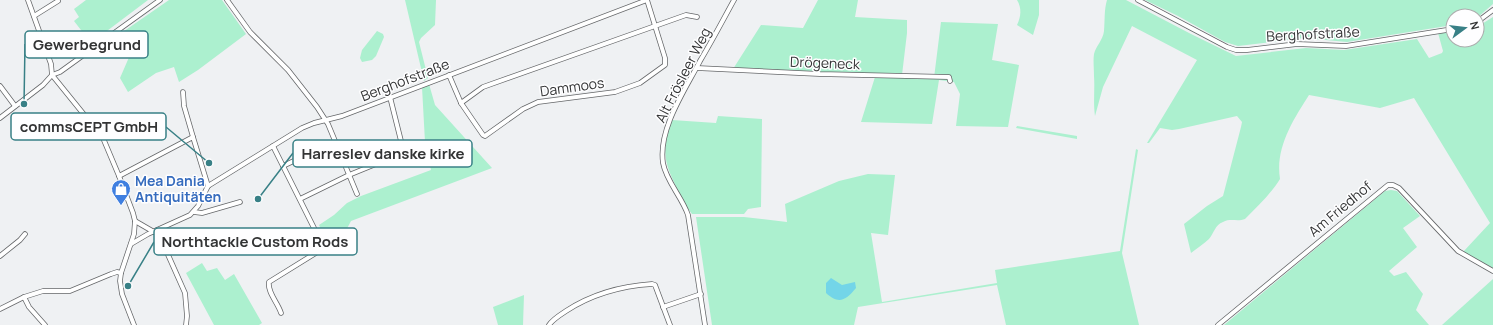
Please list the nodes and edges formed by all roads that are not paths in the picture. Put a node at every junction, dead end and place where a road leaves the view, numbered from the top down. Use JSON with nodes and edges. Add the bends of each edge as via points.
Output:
{"nodes":[{"id":1,"x":28,"y":0,"type":"edge"},
{"id":2,"x":160,"y":0,"type":"edge"},
{"id":3,"x":227,"y":0,"type":"edge"},
{"id":4,"x":647,"y":0,"type":"edge"},
{"id":5,"x":734,"y":0,"type":"edge"},
{"id":6,"x":1138,"y":0,"type":"edge"},
{"id":7,"x":58,"y":1,"type":"dead end"},
{"id":8,"x":34,"y":16,"type":"junction"},
{"id":9,"x":698,"y":17,"type":"dead end"},
{"id":10,"x":655,"y":26,"type":"junction"},
{"id":11,"x":1445,"y":30,"type":"edge"},
{"id":12,"x":697,"y":68,"type":"junction"},
{"id":13,"x":52,"y":75,"type":"junction"},
{"id":14,"x":448,"y":75,"type":"junction"},
{"id":15,"x":950,"y":81,"type":"dead end"},
{"id":16,"x":0,"y":86,"type":"edge"},
{"id":17,"x":183,"y":92,"type":"dead end"},
{"id":18,"x":390,"y":97,"type":"junction"},
{"id":19,"x":461,"y":103,"type":"junction"},
{"id":20,"x":15,"y":106,"type":"junction"},
{"id":21,"x":0,"y":118,"type":"edge"},
{"id":22,"x":326,"y":120,"type":"junction"},
{"id":23,"x":193,"y":136,"type":"junction"},
{"id":24,"x":273,"y":146,"type":"junction"},
{"id":25,"x":300,"y":158,"type":"dead end"},
{"id":26,"x":284,"y":166,"type":"junction"},
{"id":27,"x":349,"y":175,"type":"junction"},
{"id":28,"x":119,"y":176,"type":"junction"},
{"id":29,"x":208,"y":186,"type":"junction"},
{"id":30,"x":357,"y":194,"type":"dead end"},
{"id":31,"x":300,"y":199,"type":"junction"},
{"id":32,"x":240,"y":202,"type":"dead end"},
{"id":33,"x":194,"y":212,"type":"junction"},
{"id":34,"x":135,"y":221,"type":"junction"},
{"id":35,"x":156,"y":231,"type":"junction"},
{"id":36,"x":25,"y":234,"type":"dead end"},
{"id":37,"x":131,"y":244,"type":"junction"},
{"id":38,"x":0,"y":256,"type":"edge"},
{"id":39,"x":1493,"y":271,"type":"edge"},
{"id":40,"x":121,"y":273,"type":"junction"},
{"id":41,"x":701,"y":294,"type":"junction"},
{"id":42,"x":24,"y":297,"type":"junction"},
{"id":43,"x":1,"y":307,"type":"edge"},
{"id":44,"x":663,"y":307,"type":"junction"},
{"id":45,"x":281,"y":313,"type":"dead end"},
{"id":46,"x":45,"y":325,"type":"edge"},
{"id":47,"x":134,"y":325,"type":"edge"},
{"id":48,"x":186,"y":325,"type":"edge"},
{"id":49,"x":549,"y":325,"type":"edge"},
{"id":50,"x":670,"y":325,"type":"edge"},
{"id":51,"x":705,"y":325,"type":"edge"},
{"id":52,"x":1218,"y":325,"type":"edge"}],
"edges":[{"from":1,"to":8,"type":"street"},
{"from":2,"to":13,"type":"street","via":[[60,72]]},
{"from":3,"to":22,"type":"street","via":[[250,32],[288,70]]},
{"from":4,"to":10,"type":"street","name":"Dammoos"},
{"from":4,"to":14,"type":"street","name":"Berghofstraße"},
{"from":5,"to":12,"type":"street","name":"Alt Frösleer Weg"},
{"from":6,"to":11,"type":"street","name":"Berghofstraße","via":[[1236,50],[1297,44],[1346,46]]},
{"from":7,"to":8,"type":"street"},
{"from":8,"to":13,"type":"street","via":[[51,64]]},
{"from":9,"to":10,"type":"street","name":"Dammoos","via":[[686,15]]},
{"from":10,"to":19,"type":"street","name":"Dammoos","via":[[484,87]]},
{"from":10,"to":19,"type":"street","name":"Dammoos","via":[[665,64],[640,83],[615,92],[538,102],[523,109],[485,136]]},
{"from":12,"to":15,"type":"street","name":"Drögeneck","via":[[888,77],[949,77]]},
{"from":12,"to":41,"type":"street","name":"Alt Frösleer Weg","via":[[669,122],[662,153],[666,173],[688,215]]},
{"from":13,"to":20,"type":"street"},
{"from":13,"to":28,"type":"street","via":[[102,138]]},
{"from":14,"to":18,"type":"street","name":"Berghofstraße"},
{"from":14,"to":19,"type":"street","name":"Dammoos"},
{"from":16,"to":20,"type":"street"},
{"from":17,"to":23,"type":"street","via":[[184,106]]},
{"from":18,"to":22,"type":"street","name":"Berghofstraße"},
{"from":18,"to":27,"type":"street","via":[[403,153]]},
{"from":20,"to":21,"type":"street"},
{"from":22,"to":24,"type":"street","name":"Berghofstraße","via":[[302,128]]},
{"from":22,"to":27,"type":"street"},
{"from":23,"to":28,"type":"street"},
{"from":23,"to":29,"type":"street"},
{"from":24,"to":26,"type":"street"},
{"from":24,"to":29,"type":"street","name":"Berghofstraße"},
{"from":25,"to":26,"type":"street"},
{"from":26,"to":31,"type":"street"},
{"from":27,"to":30,"type":"street"},
{"from":27,"to":31,"type":"street"},
{"from":28,"to":34,"type":"street"},
{"from":29,"to":33,"type":"street"},
{"from":31,"to":45,"type":"street","via":[[322,244],[319,251],[269,282],[269,289]]},
{"from":32,"to":33,"type":"street","via":[[202,213]]},
{"from":33,"to":35,"type":"street"},
{"from":34,"to":35,"type":"street"},
{"from":34,"to":37,"type":"street"},
{"from":35,"to":37,"type":"street"},
{"from":35,"to":48,"type":"street","via":[[185,293]]},
{"from":36,"to":38,"type":"street"},
{"from":37,"to":40,"type":"street"},
{"from":39,"to":52,"type":"street","name":"Am Friedhof","via":[[1458,251],[1399,188],[1388,184]]},
{"from":40,"to":42,"type":"street","via":[[111,274],[70,291],[43,291]]},
{"from":40,"to":47,"type":"street","via":[[120,286]]},
{"from":41,"to":44,"type":"street"},
{"from":41,"to":51,"type":"street","name":"Alt Frösleer Weg"},
{"from":42,"to":43,"type":"street"},
{"from":42,"to":46,"type":"street"},
{"from":44,"to":49,"type":"street","via":[[654,284],[638,285],[590,298],[565,312]]},
{"from":44,"to":50,"type":"street"}]}
